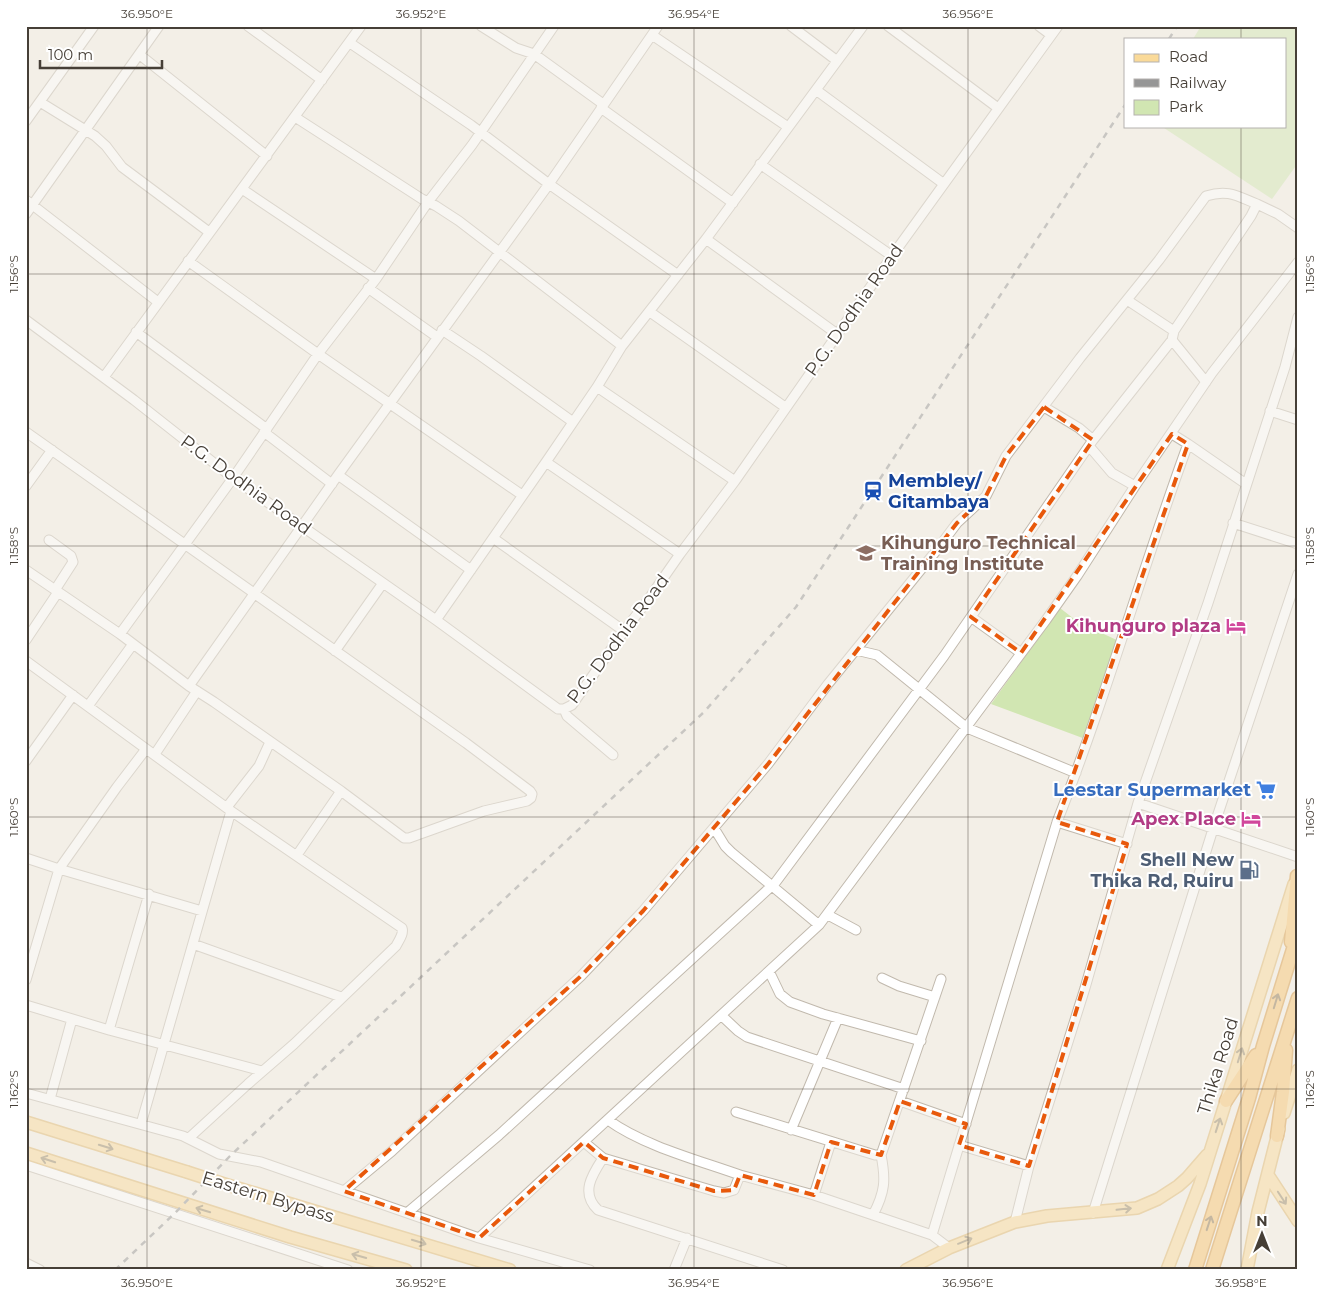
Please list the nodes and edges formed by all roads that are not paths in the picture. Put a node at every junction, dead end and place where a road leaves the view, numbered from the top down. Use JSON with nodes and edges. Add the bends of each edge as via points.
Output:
{"nodes":[{"id":1,"x":94,"y":26,"type":"edge"},
{"id":2,"x":159,"y":26,"type":"edge"},
{"id":3,"x":248,"y":26,"type":"edge"},
{"id":4,"x":361,"y":26,"type":"edge"},
{"id":5,"x":481,"y":26,"type":"edge"},
{"id":6,"x":554,"y":26,"type":"edge"},
{"id":7,"x":658,"y":26,"type":"edge"},
{"id":8,"x":791,"y":26,"type":"edge"},
{"id":9,"x":863,"y":26,"type":"edge"},
{"id":10,"x":1039,"y":26,"type":"edge"},
{"id":11,"x":1058,"y":26,"type":"edge"},
{"id":12,"x":889,"y":27,"type":"edge"},
{"id":13,"x":652,"y":35,"type":"junction"},
{"id":14,"x":1051,"y":35,"type":"junction"},
{"id":15,"x":350,"y":43,"type":"junction"},
{"id":16,"x":140,"y":54,"type":"junction"},
{"id":17,"x":534,"y":54,"type":"junction"},
{"id":18,"x":836,"y":60,"type":"junction"},
{"id":19,"x":322,"y":80,"type":"junction"},
{"id":20,"x":816,"y":90,"type":"junction"},
{"id":21,"x":40,"y":102,"type":"junction"},
{"id":22,"x":602,"y":106,"type":"junction"},
{"id":23,"x":998,"y":108,"type":"junction"},
{"id":24,"x":295,"y":117,"type":"junction"},
{"id":25,"x":26,"y":121,"type":"edge"},
{"id":26,"x":788,"y":128,"type":"junction"},
{"id":27,"x":84,"y":130,"type":"junction"},
{"id":28,"x":480,"y":133,"type":"junction"},
{"id":29,"x":267,"y":156,"type":"junction"},
{"id":30,"x":760,"y":164,"type":"junction"},
{"id":31,"x":549,"y":184,"type":"junction"},
{"id":32,"x":944,"y":184,"type":"junction"},
{"id":33,"x":242,"y":189,"type":"junction"},
{"id":34,"x":30,"y":202,"type":"edge"},
{"id":35,"x":428,"y":202,"type":"junction"},
{"id":36,"x":733,"y":203,"type":"junction"},
{"id":37,"x":1257,"y":204,"type":"junction"},
{"id":38,"x":26,"y":214,"type":"edge"},
{"id":39,"x":1298,"y":228,"type":"edge"},
{"id":40,"x":209,"y":232,"type":"junction"},
{"id":41,"x":706,"y":239,"type":"junction"},
{"id":42,"x":498,"y":252,"type":"junction"},
{"id":43,"x":892,"y":256,"type":"junction"},
{"id":44,"x":188,"y":261,"type":"junction"},
{"id":45,"x":1298,"y":262,"type":"edge"},
{"id":46,"x":1294,"y":271,"type":"edge"},
{"id":47,"x":678,"y":275,"type":"junction"},
{"id":48,"x":376,"y":279,"type":"junction"},
{"id":49,"x":368,"y":288,"type":"junction"},
{"id":50,"x":1126,"y":300,"type":"junction"},
{"id":51,"x":158,"y":302,"type":"junction"},
{"id":52,"x":650,"y":312,"type":"junction"},
{"id":53,"x":1298,"y":317,"type":"edge"},
{"id":54,"x":26,"y":320,"type":"edge"},
{"id":55,"x":136,"y":332,"type":"junction"},
{"id":56,"x":440,"y":334,"type":"junction"},
{"id":57,"x":837,"y":334,"type":"junction"},
{"id":58,"x":1173,"y":335,"type":"junction"},
{"id":59,"x":622,"y":346,"type":"junction"},
{"id":60,"x":318,"y":354,"type":"junction"},
{"id":61,"x":104,"y":378,"type":"junction"},
{"id":62,"x":1206,"y":382,"type":"junction"},
{"id":63,"x":597,"y":387,"type":"junction"},
{"id":64,"x":389,"y":404,"type":"junction"},
{"id":65,"x":785,"y":407,"type":"junction"},
{"id":66,"x":1044,"y":407,"type":"junction"},
{"id":67,"x":1270,"y":411,"type":"junction"},
{"id":68,"x":1298,"y":420,"type":"edge"},
{"id":69,"x":573,"y":422,"type":"junction"},
{"id":70,"x":266,"y":430,"type":"junction"},
{"id":71,"x":26,"y":432,"type":"edge"},
{"id":72,"x":1172,"y":434,"type":"junction"},
{"id":73,"x":1091,"y":443,"type":"junction"},
{"id":74,"x":1188,"y":444,"type":"junction"},
{"id":75,"x":52,"y":450,"type":"junction"},
{"id":76,"x":546,"y":462,"type":"junction"},
{"id":77,"x":338,"y":475,"type":"junction"},
{"id":78,"x":233,"y":478,"type":"junction"},
{"id":79,"x":734,"y":481,"type":"junction"},
{"id":80,"x":332,"y":484,"type":"junction"},
{"id":81,"x":1246,"y":484,"type":"junction"},
{"id":82,"x":26,"y":486,"type":"edge"},
{"id":83,"x":1135,"y":486,"type":"junction"},
{"id":84,"x":522,"y":496,"type":"junction"},
{"id":85,"x":1233,"y":523,"type":"junction"},
{"id":86,"x":301,"y":527,"type":"junction"},
{"id":87,"x":493,"y":538,"type":"junction"},
{"id":88,"x":49,"y":540,"type":"dead end"},
{"id":89,"x":185,"y":544,"type":"junction"},
{"id":90,"x":1298,"y":544,"type":"edge"},
{"id":91,"x":680,"y":554,"type":"junction"},
{"id":92,"x":26,"y":570,"type":"edge"},
{"id":93,"x":471,"y":570,"type":"junction"},
{"id":94,"x":1298,"y":574,"type":"edge"},
{"id":95,"x":383,"y":583,"type":"junction"},
{"id":96,"x":56,"y":591,"type":"junction"},
{"id":97,"x":253,"y":593,"type":"junction"},
{"id":98,"x":971,"y":617,"type":"junction"},
{"id":99,"x":436,"y":620,"type":"junction"},
{"id":100,"x":624,"y":631,"type":"junction"},
{"id":101,"x":120,"y":634,"type":"junction"},
{"id":102,"x":26,"y":640,"type":"edge"},
{"id":103,"x":133,"y":644,"type":"junction"},
{"id":104,"x":856,"y":650,"type":"junction"},
{"id":105,"x":335,"y":651,"type":"junction"},
{"id":106,"x":1021,"y":653,"type":"junction"},
{"id":107,"x":26,"y":661,"type":"edge"},
{"id":108,"x":193,"y":689,"type":"junction"},
{"id":109,"x":920,"y":689,"type":"junction"},
{"id":110,"x":73,"y":695,"type":"junction"},
{"id":111,"x":88,"y":706,"type":"junction"},
{"id":112,"x":564,"y":709,"type":"junction"},
{"id":113,"x":967,"y":728,"type":"junction"},
{"id":114,"x":270,"y":742,"type":"junction"},
{"id":115,"x":146,"y":749,"type":"junction"},
{"id":116,"x":155,"y":754,"type":"junction"},
{"id":117,"x":613,"y":755,"type":"dead end"},
{"id":118,"x":26,"y":761,"type":"edge"},
{"id":119,"x":1076,"y":773,"type":"junction"},
{"id":120,"x":341,"y":791,"type":"junction"},
{"id":121,"x":1138,"y":803,"type":"junction"},
{"id":122,"x":229,"y":809,"type":"junction"},
{"id":123,"x":1057,"y":822,"type":"junction"},
{"id":124,"x":714,"y":828,"type":"junction"},
{"id":125,"x":1213,"y":829,"type":"junction"},
{"id":126,"x":1127,"y":844,"type":"junction"},
{"id":127,"x":297,"y":855,"type":"junction"},
{"id":128,"x":1298,"y":857,"type":"edge"},
{"id":129,"x":26,"y":858,"type":"edge"},
{"id":130,"x":59,"y":870,"type":"junction"},
{"id":131,"x":1297,"y":874,"type":"edge"},
{"id":132,"x":772,"y":885,"type":"junction"},
{"id":133,"x":149,"y":894,"type":"junction"},
{"id":134,"x":202,"y":911,"type":"junction"},
{"id":135,"x":828,"y":915,"type":"junction"},
{"id":136,"x":819,"y":925,"type":"junction"},
{"id":137,"x":856,"y":930,"type":"dead end"},
{"id":138,"x":1298,"y":932,"type":"edge"},
{"id":139,"x":193,"y":944,"type":"junction"},
{"id":140,"x":1290,"y":956,"type":"junction"},
{"id":141,"x":769,"y":971,"type":"junction"},
{"id":142,"x":882,"y":978,"type":"dead end"},
{"id":143,"x":26,"y":980,"type":"edge"},
{"id":144,"x":941,"y":980,"type":"dead end"},
{"id":145,"x":341,"y":997,"type":"junction"},
{"id":146,"x":935,"y":997,"type":"junction"},
{"id":147,"x":1298,"y":998,"type":"edge"},
{"id":148,"x":26,"y":1005,"type":"edge"},
{"id":149,"x":721,"y":1016,"type":"junction"},
{"id":150,"x":838,"y":1018,"type":"junction"},
{"id":151,"x":72,"y":1019,"type":"junction"},
{"id":152,"x":109,"y":1030,"type":"junction"},
{"id":153,"x":1288,"y":1030,"type":"junction"},
{"id":154,"x":921,"y":1041,"type":"junction"},
{"id":155,"x":164,"y":1045,"type":"junction"},
{"id":156,"x":1263,"y":1046,"type":"junction"},
{"id":157,"x":820,"y":1061,"type":"junction"},
{"id":158,"x":1298,"y":1070,"type":"edge"},
{"id":159,"x":262,"y":1071,"type":"junction"},
{"id":160,"x":904,"y":1089,"type":"junction"},
{"id":161,"x":26,"y":1093,"type":"edge"},
{"id":162,"x":50,"y":1099,"type":"junction"},
{"id":163,"x":900,"y":1101,"type":"junction"},
{"id":164,"x":1226,"y":1101,"type":"junction"},
{"id":165,"x":736,"y":1112,"type":"dead end"},
{"id":166,"x":608,"y":1120,"type":"junction"},
{"id":167,"x":26,"y":1122,"type":"edge"},
{"id":168,"x":141,"y":1124,"type":"junction"},
{"id":169,"x":966,"y":1124,"type":"junction"},
{"id":170,"x":791,"y":1130,"type":"junction"},
{"id":171,"x":1277,"y":1136,"type":"junction"},
{"id":172,"x":189,"y":1138,"type":"junction"},
{"id":173,"x":584,"y":1142,"type":"junction"},
{"id":174,"x":832,"y":1142,"type":"junction"},
{"id":175,"x":959,"y":1145,"type":"junction"},
{"id":176,"x":1210,"y":1152,"type":"junction"},
{"id":177,"x":26,"y":1153,"type":"edge"},
{"id":178,"x":881,"y":1155,"type":"junction"},
{"id":179,"x":603,"y":1158,"type":"junction"},
{"id":180,"x":26,"y":1165,"type":"edge"},
{"id":181,"x":1029,"y":1166,"type":"junction"},
{"id":182,"x":740,"y":1175,"type":"junction"},
{"id":183,"x":1268,"y":1175,"type":"junction"},
{"id":184,"x":344,"y":1191,"type":"junction"},
{"id":185,"x":814,"y":1195,"type":"junction"},
{"id":186,"x":407,"y":1213,"type":"junction"},
{"id":187,"x":1093,"y":1213,"type":"junction"},
{"id":188,"x":873,"y":1215,"type":"junction"},
{"id":189,"x":1298,"y":1221,"type":"edge"},
{"id":190,"x":1015,"y":1222,"type":"junction"},
{"id":191,"x":932,"y":1235,"type":"junction"},
{"id":192,"x":479,"y":1238,"type":"junction"},
{"id":193,"x":687,"y":1238,"type":"junction"},
{"id":194,"x":949,"y":1248,"type":"junction"},
{"id":195,"x":26,"y":1263,"type":"edge"},
{"id":196,"x":40,"y":1270,"type":"edge"},
{"id":197,"x":348,"y":1270,"type":"edge"},
{"id":198,"x":406,"y":1270,"type":"edge"},
{"id":199,"x":510,"y":1270,"type":"edge"},
{"id":200,"x":590,"y":1270,"type":"edge"},
{"id":201,"x":674,"y":1270,"type":"edge"},
{"id":202,"x":783,"y":1270,"type":"edge"},
{"id":203,"x":906,"y":1270,"type":"edge"},
{"id":204,"x":1167,"y":1270,"type":"edge"},
{"id":205,"x":1195,"y":1270,"type":"edge"},
{"id":206,"x":1212,"y":1270,"type":"edge"},
{"id":207,"x":1247,"y":1270,"type":"edge"}],
"edges":[{"from":1,"to":21,"type":"street"},
{"from":2,"to":16,"type":"street"},
{"from":3,"to":19,"type":"street"},
{"from":4,"to":15,"type":"street"},
{"from":5,"to":17,"type":"street","via":[[516,48]]},
{"from":6,"to":17,"type":"street"},
{"from":7,"to":13,"type":"street"},
{"from":8,"to":18,"type":"street"},
{"from":9,"to":18,"type":"street"},
{"from":10,"to":14,"type":"street"},
{"from":11,"to":14,"type":"street","name":"P.G. Dodhia Road"},
{"from":12,"to":23,"type":"street"},
{"from":13,"to":22,"type":"street"},
{"from":13,"to":26,"type":"street"},
{"from":14,"to":23,"type":"street","name":"P.G. Dodhia Road"},
{"from":15,"to":19,"type":"street"},
{"from":15,"to":28,"type":"street"},
{"from":16,"to":27,"type":"street"},
{"from":16,"to":29,"type":"street"},
{"from":17,"to":22,"type":"street"},
{"from":17,"to":28,"type":"street"},
{"from":18,"to":20,"type":"street"},
{"from":19,"to":24,"type":"street"},
{"from":20,"to":26,"type":"street"},
{"from":20,"to":32,"type":"street"},
{"from":21,"to":25,"type":"street"},
{"from":21,"to":27,"type":"street"},
{"from":22,"to":31,"type":"street"},
{"from":22,"to":36,"type":"street"},
{"from":23,"to":32,"type":"street","name":"P.G. Dodhia Road"},
{"from":24,"to":29,"type":"street"},
{"from":24,"to":35,"type":"street"},
{"from":26,"to":30,"type":"street"},
{"from":27,"to":34,"type":"street"},
{"from":27,"to":40,"type":"street","via":[[106,146],[122,167]]},
{"from":28,"to":31,"type":"street"},
{"from":28,"to":35,"type":"street"},
{"from":29,"to":33,"type":"street"},
{"from":30,"to":36,"type":"street"},
{"from":30,"to":43,"type":"street"},
{"from":31,"to":42,"type":"street"},
{"from":31,"to":47,"type":"street"},
{"from":32,"to":43,"type":"street","name":"P.G. Dodhia Road"},
{"from":33,"to":40,"type":"street"},
{"from":33,"to":48,"type":"street"},
{"from":34,"to":38,"type":"street"},
{"from":34,"to":51,"type":"street"},
{"from":35,"to":42,"type":"street","via":[[459,221]]},
{"from":35,"to":48,"type":"street"},
{"from":36,"to":41,"type":"street"},
{"from":37,"to":39,"type":"street"},
{"from":37,"to":50,"type":"street","via":[[1226,192],[1206,196]]},
{"from":37,"to":58,"type":"street"},
{"from":40,"to":44,"type":"street"},
{"from":41,"to":47,"type":"street"},
{"from":41,"to":57,"type":"street"},
{"from":42,"to":56,"type":"street"},
{"from":42,"to":59,"type":"street"},
{"from":43,"to":57,"type":"street","name":"P.G. Dodhia Road"},
{"from":44,"to":51,"type":"street"},
{"from":44,"to":60,"type":"street"},
{"from":45,"to":46,"type":"street"},
{"from":46,"to":62,"type":"street"},
{"from":47,"to":52,"type":"street"},
{"from":48,"to":49,"type":"street"},
{"from":49,"to":56,"type":"street"},
{"from":49,"to":60,"type":"street"},
{"from":50,"to":58,"type":"street"},
{"from":50,"to":66,"type":"street"},
{"from":51,"to":55,"type":"street"},
{"from":52,"to":59,"type":"street"},
{"from":52,"to":65,"type":"street"},
{"from":53,"to":67,"type":"street"},
{"from":54,"to":61,"type":"street","name":"P.G. Dodhia Road"},
{"from":55,"to":61,"type":"street"},
{"from":55,"to":70,"type":"street"},
{"from":56,"to":64,"type":"street"},
{"from":56,"to":69,"type":"street","via":[[489,362]]},
{"from":57,"to":65,"type":"street","name":"P.G. Dodhia Road"},
{"from":58,"to":62,"type":"street"},
{"from":58,"to":73,"type":"street"},
{"from":59,"to":63,"type":"street"},
{"from":60,"to":64,"type":"street"},
{"from":60,"to":70,"type":"street"},
{"from":61,"to":78,"type":"street","name":"P.G. Dodhia Road"},
{"from":62,"to":72,"type":"street"},
{"from":63,"to":69,"type":"street"},
{"from":63,"to":79,"type":"street"},
{"from":64,"to":77,"type":"street"},
{"from":64,"to":84,"type":"street"},
{"from":65,"to":79,"type":"street","name":"P.G. Dodhia Road"},
{"from":66,"to":73,"type":"street","via":[[1079,428]]},
{"from":66,"to":104,"type":"street","via":[[1006,456],[986,496],[957,523]]},
{"from":67,"to":68,"type":"street"},
{"from":67,"to":81,"type":"street"},
{"from":69,"to":76,"type":"street"},
{"from":70,"to":78,"type":"street"},
{"from":70,"to":80,"type":"street"},
{"from":71,"to":75,"type":"street"},
{"from":72,"to":74,"type":"street"},
{"from":72,"to":83,"type":"street"},
{"from":73,"to":83,"type":"street","via":[[1112,474]]},
{"from":73,"to":98,"type":"street"},
{"from":74,"to":81,"type":"street"},
{"from":74,"to":119,"type":"street"},
{"from":75,"to":82,"type":"street"},
{"from":75,"to":89,"type":"street"},
{"from":76,"to":84,"type":"street"},
{"from":76,"to":91,"type":"street"},
{"from":77,"to":80,"type":"street"},
{"from":77,"to":93,"type":"street"},
{"from":78,"to":86,"type":"street","name":"P.G. Dodhia Road"},
{"from":78,"to":89,"type":"street"},
{"from":79,"to":91,"type":"street","name":"P.G. Dodhia Road"},
{"from":80,"to":86,"type":"street"},
{"from":81,"to":85,"type":"street"},
{"from":83,"to":106,"type":"street","via":[[1077,576]]},
{"from":84,"to":87,"type":"street"},
{"from":85,"to":90,"type":"street"},
{"from":85,"to":121,"type":"street"},
{"from":86,"to":95,"type":"street","name":"P.G. Dodhia Road"},
{"from":86,"to":97,"type":"street"},
{"from":87,"to":93,"type":"street"},
{"from":87,"to":100,"type":"street"},
{"from":88,"to":96,"type":"street","via":[[71,556],[73,562]]},
{"from":89,"to":97,"type":"street"},
{"from":89,"to":101,"type":"street"},
{"from":91,"to":100,"type":"street","name":"P.G. Dodhia Road"},
{"from":92,"to":96,"type":"street"},
{"from":93,"to":99,"type":"street"},
{"from":94,"to":125,"type":"street"},
{"from":95,"to":99,"type":"street","name":"P.G. Dodhia Road"},
{"from":95,"to":105,"type":"street"},
{"from":96,"to":101,"type":"street"},
{"from":96,"to":102,"type":"street"},
{"from":97,"to":105,"type":"street"},
{"from":97,"to":108,"type":"street"},
{"from":98,"to":106,"type":"street"},
{"from":98,"to":109,"type":"street"},
{"from":99,"to":112,"type":"street","name":"P.G. Dodhia Road","via":[[558,709]]},
{"from":100,"to":112,"type":"street","name":"P.G. Dodhia Road","via":[[572,705]]},
{"from":101,"to":103,"type":"street"},
{"from":103,"to":108,"type":"street"},
{"from":103,"to":111,"type":"street"},
{"from":104,"to":109,"type":"street","via":[[877,655]]},
{"from":104,"to":124,"type":"street"},
{"from":105,"to":120,"type":"street","via":[[466,743],[532,795],[527,801],[484,811],[406,838]]},
{"from":106,"to":113,"type":"street"},
{"from":107,"to":110,"type":"street"},
{"from":108,"to":114,"type":"street"},
{"from":108,"to":116,"type":"street"},
{"from":109,"to":113,"type":"street"},
{"from":109,"to":132,"type":"street"},
{"from":110,"to":111,"type":"street"},
{"from":110,"to":118,"type":"street"},
{"from":111,"to":115,"type":"street"},
{"from":112,"to":117,"type":"street","via":[[567,716]]},
{"from":113,"to":119,"type":"street"},
{"from":113,"to":135,"type":"street"},
{"from":114,"to":120,"type":"street"},
{"from":114,"to":122,"type":"street","via":[[259,766]]},
{"from":115,"to":116,"type":"street"},
{"from":115,"to":130,"type":"street"},
{"from":116,"to":122,"type":"street"},
{"from":119,"to":123,"type":"street"},
{"from":120,"to":127,"type":"street"},
{"from":121,"to":125,"type":"street"},
{"from":121,"to":126,"type":"street"},
{"from":122,"to":127,"type":"street"},
{"from":122,"to":134,"type":"street"},
{"from":123,"to":126,"type":"street"},
{"from":123,"to":169,"type":"street"},
{"from":124,"to":132,"type":"street","via":[[725,846]]},
{"from":124,"to":184,"type":"street","via":[[643,911],[581,976],[392,1151]]},
{"from":125,"to":128,"type":"street"},
{"from":125,"to":187,"type":"street"},
{"from":126,"to":181,"type":"street"},
{"from":127,"to":145,"type":"street","via":[[403,930],[396,946]]},
{"from":129,"to":130,"type":"street"},
{"from":130,"to":133,"type":"street"},
{"from":130,"to":143,"type":"street"},
{"from":131,"to":140,"type":"highway"},
{"from":164,"to":131,"type":"main road","name":"Thika Road","one_way":true},
{"from":132,"to":136,"type":"street"},
{"from":132,"to":186,"type":"street","via":[[500,1135]]},
{"from":133,"to":134,"type":"street"},
{"from":133,"to":152,"type":"street"},
{"from":134,"to":139,"type":"street"},
{"from":135,"to":136,"type":"street"},
{"from":135,"to":137,"type":"street"},
{"from":136,"to":141,"type":"street"},
{"from":138,"to":140,"type":"highway","name":"Thika Road"},
{"from":139,"to":145,"type":"street"},
{"from":139,"to":155,"type":"street"},
{"from":156,"to":140,"type":"highway","name":"Thika Road","one_way":true},
{"from":141,"to":149,"type":"street"},
{"from":141,"to":150,"type":"street","via":[[780,994],[790,1002]]},
{"from":142,"to":146,"type":"street"},
{"from":144,"to":146,"type":"street"},
{"from":145,"to":159,"type":"street"},
{"from":146,"to":154,"type":"street"},
{"from":147,"to":153,"type":"highway"},
{"from":148,"to":151,"type":"street"},
{"from":149,"to":157,"type":"street","via":[[747,1037]]},
{"from":149,"to":166,"type":"street"},
{"from":150,"to":154,"type":"street"},
{"from":150,"to":157,"type":"street"},
{"from":151,"to":152,"type":"street"},
{"from":151,"to":162,"type":"street"},
{"from":152,"to":155,"type":"street"},
{"from":153,"to":171,"type":"highway"},
{"from":153,"to":206,"type":"highway"},
{"from":154,"to":160,"type":"street"},
{"from":155,"to":159,"type":"street"},
{"from":155,"to":168,"type":"street"},
{"from":156,"to":164,"type":"highway"},
{"from":205,"to":156,"type":"highway","name":"Thika Road","one_way":true},
{"from":157,"to":160,"type":"street"},
{"from":157,"to":170,"type":"street"},
{"from":158,"to":171,"type":"main road"},
{"from":159,"to":172,"type":"street"},
{"from":160,"to":163,"type":"street"},
{"from":161,"to":162,"type":"street"},
{"from":162,"to":168,"type":"street"},
{"from":163,"to":169,"type":"street"},
{"from":163,"to":178,"type":"street"},
{"from":176,"to":164,"type":"main road","name":"Thika Road","one_way":true},
{"from":165,"to":170,"type":"street"},
{"from":166,"to":173,"type":"street"},
{"from":166,"to":182,"type":"street","via":[[641,1138]]},
{"from":167,"to":199,"type":"main road","name":"Eastern Bypass","one_way":true,"bridge":true},
{"from":168,"to":172,"type":"street"},
{"from":169,"to":175,"type":"street"},
{"from":170,"to":174,"type":"street"},
{"from":171,"to":183,"type":"main road"},
{"from":172,"to":184,"type":"street","via":[[219,1154],[261,1162]]},
{"from":173,"to":179,"type":"street"},
{"from":173,"to":192,"type":"street"},
{"from":174,"to":178,"type":"street"},
{"from":174,"to":185,"type":"street"},
{"from":175,"to":181,"type":"street"},
{"from":175,"to":191,"type":"street"},
{"from":187,"to":176,"type":"main road","one_way":true,"via":[[1136,1208],[1158,1199],[1187,1178]]},
{"from":176,"to":204,"type":"main road","name":"Thika Road"},
{"from":198,"to":177,"type":"main road","name":"Eastern Bypass","one_way":true,"via":[[290,1237]]},
{"from":178,"to":188,"type":"street","via":[[885,1179],[880,1202]]},
{"from":179,"to":182,"type":"street","via":[[724,1193],[734,1190]]},
{"from":179,"to":193,"type":"street","via":[[590,1180],[588,1191],[593,1205],[600,1211]]},
{"from":180,"to":197,"type":"street"},
{"from":181,"to":190,"type":"street"},
{"from":182,"to":185,"type":"street"},
{"from":183,"to":189,"type":"main road","one_way":true},
{"from":183,"to":207,"type":"main road"},
{"from":184,"to":186,"type":"street"},
{"from":185,"to":188,"type":"street"},
{"from":186,"to":192,"type":"street"},
{"from":187,"to":190,"type":"main road"},
{"from":188,"to":191,"type":"street"},
{"from":194,"to":190,"type":"main road","one_way":true},
{"from":191,"to":194,"type":"street"},
{"from":192,"to":200,"type":"street"},
{"from":193,"to":201,"type":"street"},
{"from":193,"to":202,"type":"street"},
{"from":194,"to":203,"type":"main road"},
{"from":195,"to":196,"type":"street"}]}
